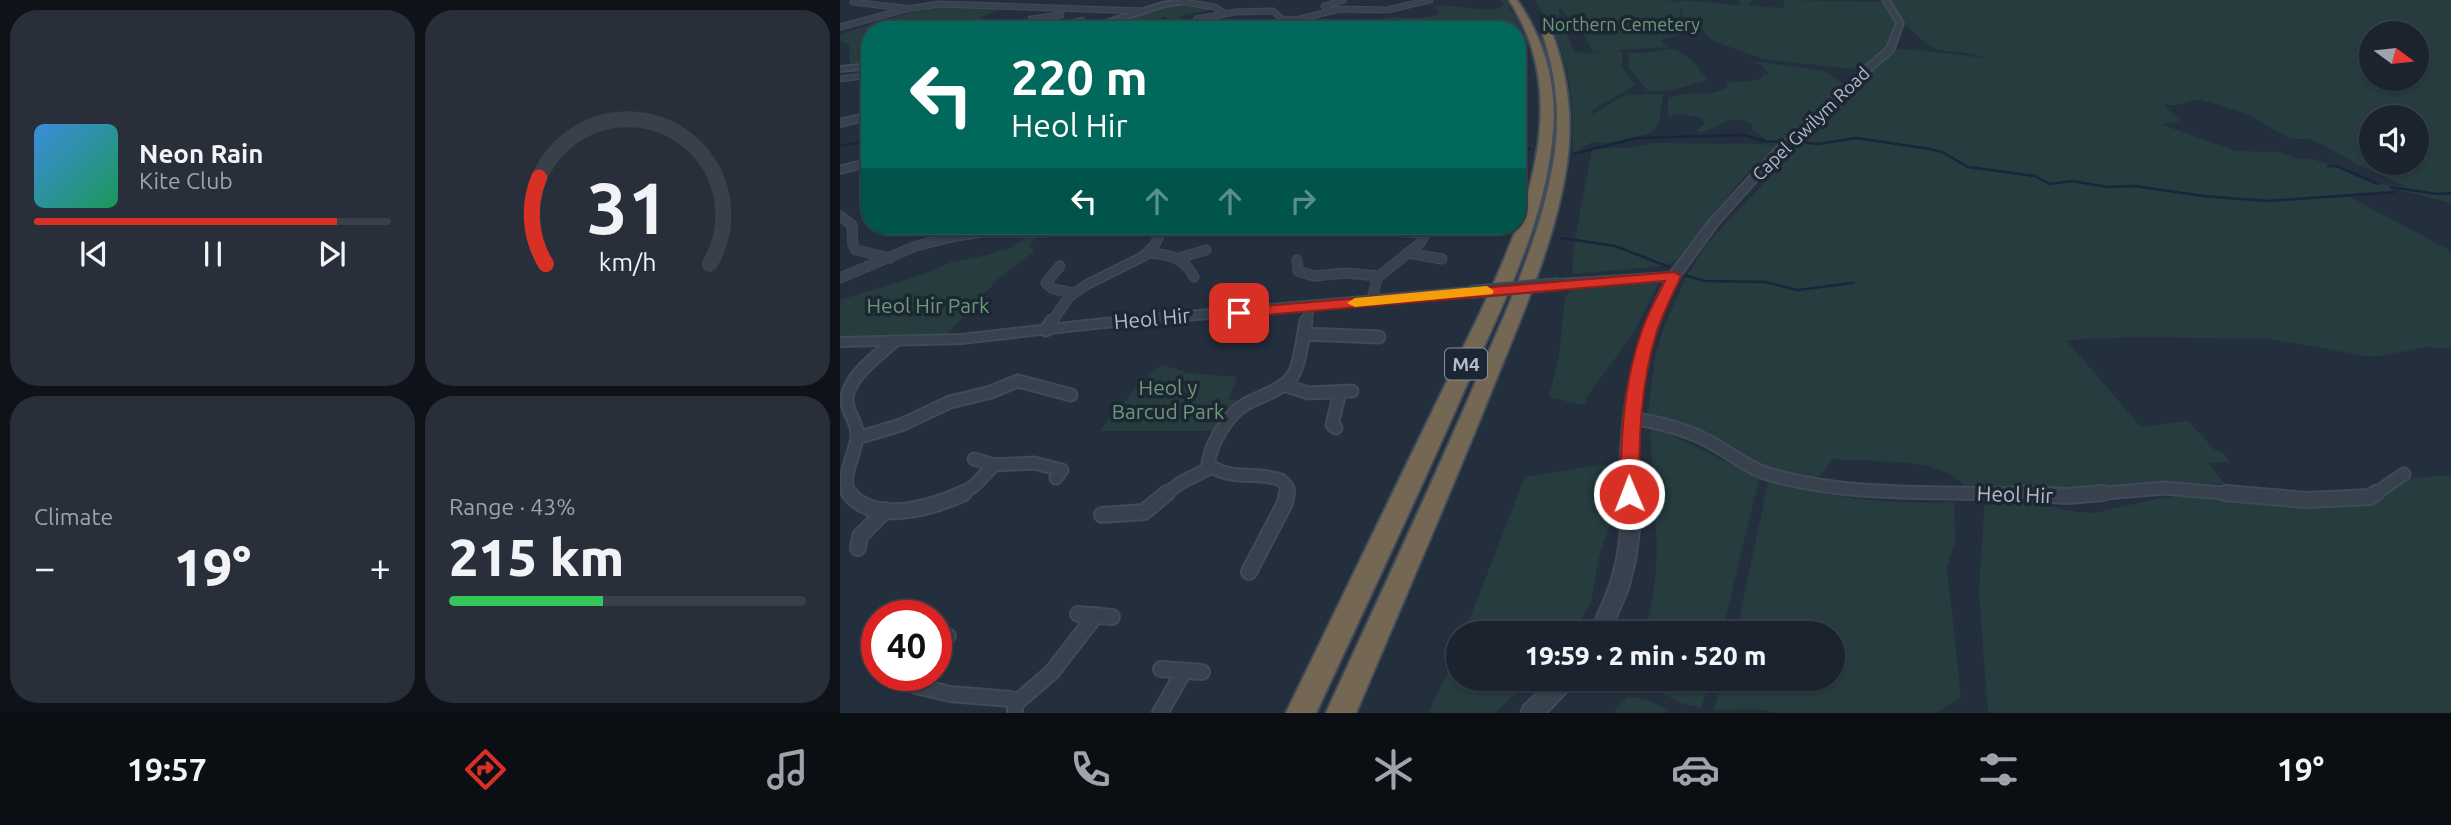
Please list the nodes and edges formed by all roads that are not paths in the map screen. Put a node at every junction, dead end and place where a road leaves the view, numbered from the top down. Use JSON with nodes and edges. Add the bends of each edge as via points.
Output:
{"nodes":[{"id":1,"x":1016,"y":0,"type":"edge"},
{"id":2,"x":1344,"y":0,"type":"edge"},
{"id":3,"x":1430,"y":0,"type":"edge"},
{"id":4,"x":1513,"y":0,"type":"edge"},
{"id":5,"x":1526,"y":0,"type":"edge"},
{"id":6,"x":1886,"y":0,"type":"edge"},
{"id":7,"x":962,"y":1,"type":"edge"},
{"id":8,"x":1116,"y":1,"type":"edge"},
{"id":9,"x":1183,"y":1,"type":"edge"},
{"id":10,"x":853,"y":2,"type":"dead end"},
{"id":11,"x":1222,"y":3,"type":"dead end"},
{"id":12,"x":1102,"y":6,"type":"junction"},
{"id":13,"x":1212,"y":6,"type":"junction"},
{"id":14,"x":1280,"y":6,"type":"dead end"},
{"id":15,"x":991,"y":7,"type":"junction"},
{"id":16,"x":906,"y":8,"type":"junction"},
{"id":17,"x":1035,"y":8,"type":"junction"},
{"id":18,"x":1394,"y":9,"type":"junction"},
{"id":19,"x":1269,"y":10,"type":"junction"},
{"id":20,"x":1332,"y":10,"type":"junction"},
{"id":21,"x":1412,"y":10,"type":"dead end"},
{"id":22,"x":1142,"y":11,"type":"junction"},
{"id":23,"x":1224,"y":13,"type":"junction"},
{"id":24,"x":1061,"y":15,"type":"dead end"},
{"id":25,"x":1031,"y":19,"type":"joint"},
{"id":26,"x":1082,"y":20,"type":"dead end"},
{"id":27,"x":1299,"y":20,"type":"joint"},
{"id":28,"x":1078,"y":21,"type":"edge"},
{"id":29,"x":1110,"y":21,"type":"edge"},
{"id":30,"x":1196,"y":21,"type":"edge"},
{"id":31,"x":1525,"y":21,"type":"edge"},
{"id":32,"x":1526,"y":22,"type":"edge"},
{"id":33,"x":840,"y":27,"type":"edge"},
{"id":34,"x":861,"y":67,"type":"edge"},
{"id":35,"x":840,"y":70,"type":"edge"},
{"id":36,"x":861,"y":76,"type":"edge"},
{"id":37,"x":840,"y":79,"type":"edge"},
{"id":38,"x":861,"y":118,"type":"edge"},
{"id":39,"x":840,"y":123,"type":"edge"},
{"id":40,"x":861,"y":164,"type":"edge"},
{"id":41,"x":840,"y":170,"type":"edge"},
{"id":42,"x":840,"y":216,"type":"edge"},
{"id":43,"x":1526,"y":219,"type":"edge"},
{"id":44,"x":852,"y":230,"type":"junction"},
{"id":45,"x":840,"y":232,"type":"edge"},
{"id":46,"x":954,"y":235,"type":"edge"},
{"id":47,"x":1158,"y":235,"type":"edge"},
{"id":48,"x":1424,"y":235,"type":"edge"},
{"id":49,"x":1520,"y":235,"type":"edge"},
{"id":50,"x":1206,"y":250,"type":"dead end"},
{"id":51,"x":1147,"y":253,"type":"junction"},
{"id":52,"x":1408,"y":253,"type":"junction"},
{"id":53,"x":890,"y":258,"type":"junction"},
{"id":54,"x":1179,"y":258,"type":"junction"},
{"id":55,"x":1297,"y":260,"type":"dead end"},
{"id":56,"x":1441,"y":260,"type":"dead end"},
{"id":57,"x":1060,"y":266,"type":"dead end"},
{"id":58,"x":1379,"y":276,"type":"junction"},
{"id":59,"x":1674,"y":276,"type":"junction"},
{"id":60,"x":1194,"y":277,"type":"dead end"},
{"id":61,"x":840,"y":278,"type":"edge"},
{"id":62,"x":1074,"y":293,"type":"junction"},
{"id":63,"x":1372,"y":301,"type":"junction"},
{"id":64,"x":1310,"y":306,"type":"junction"},
{"id":65,"x":1046,"y":330,"type":"junction"},
{"id":66,"x":1304,"y":334,"type":"junction"},
{"id":67,"x":1379,"y":337,"type":"dead end"},
{"id":68,"x":840,"y":342,"type":"edge"},
{"id":69,"x":893,"y":342,"type":"junction"},
{"id":70,"x":1284,"y":385,"type":"junction"},
{"id":71,"x":842,"y":395,"type":"edge"},
{"id":72,"x":1071,"y":395,"type":"dead end"},
{"id":73,"x":1631,"y":418,"type":"junction"},
{"id":74,"x":1336,"y":428,"type":"dead end"},
{"id":75,"x":857,"y":438,"type":"junction"},
{"id":76,"x":974,"y":459,"type":"dead end"},
{"id":77,"x":994,"y":465,"type":"junction"},
{"id":78,"x":1212,"y":467,"type":"junction"},
{"id":79,"x":2403,"y":474,"type":"dead end"},
{"id":80,"x":1056,"y":478,"type":"dead end"},
{"id":81,"x":845,"y":497,"type":"edge"},
{"id":82,"x":886,"y":510,"type":"junction"},
{"id":83,"x":1102,"y":515,"type":"dead end"},
{"id":84,"x":858,"y":548,"type":"dead end"},
{"id":85,"x":1249,"y":572,"type":"dead end"},
{"id":86,"x":1079,"y":614,"type":"dead end"},
{"id":87,"x":1605,"y":621,"type":"edge"},
{"id":88,"x":1161,"y":669,"type":"dead end"},
{"id":89,"x":1184,"y":671,"type":"junction"},
{"id":90,"x":1202,"y":672,"type":"dead end"},
{"id":91,"x":930,"y":691,"type":"edge"},
{"id":92,"x":1554,"y":691,"type":"edge"},
{"id":93,"x":1015,"y":709,"type":"edge"},
{"id":94,"x":1160,"y":713,"type":"edge"},
{"id":95,"x":1301,"y":713,"type":"edge"},
{"id":96,"x":1341,"y":713,"type":"edge"},
{"id":97,"x":1532,"y":713,"type":"edge"}],
"edges":[{"from":1,"to":15,"type":"street"},
{"from":2,"to":20,"type":"street","via":[[1324,7]]},
{"from":3,"to":18,"type":"street"},
{"from":4,"to":31,"type":"highway","number":"M4"},
{"from":5,"to":96,"type":"highway","number":"M4","via":[[1552,46],[1563,97],[1562,140],[1550,210],[1480,396]]},
{"from":6,"to":59,"type":"street","name":"Capel Gwilym Road","via":[[1900,23],[1890,49],[1834,107],[1781,148],[1714,222]]},
{"from":7,"to":15,"type":"street"},
{"from":7,"to":16,"type":"street"},
{"from":8,"to":12,"type":"street"},
{"from":9,"to":13,"type":"street"},
{"from":9,"to":22,"type":"street"},
{"from":10,"to":16,"type":"street"},
{"from":11,"to":13,"type":"street"},
{"from":12,"to":17,"type":"street"},
{"from":12,"to":22,"type":"street"},
{"from":13,"to":23,"type":"street"},
{"from":14,"to":19,"type":"street"},
{"from":15,"to":17,"type":"street"},
{"from":16,"to":33,"type":"street"},
{"from":17,"to":25,"type":"street"},
{"from":18,"to":20,"type":"street"},
{"from":18,"to":21,"type":"street"},
{"from":19,"to":23,"type":"street"},
{"from":19,"to":27,"type":"street","via":[[1284,19]]},
{"from":20,"to":27,"type":"street"},
{"from":22,"to":29,"type":"street"},
{"from":23,"to":30,"type":"street"},
{"from":24,"to":25,"type":"street"},
{"from":26,"to":28,"type":"street"},
{"from":32,"to":43,"type":"highway","number":"M4","via":[[1535,38],[1547,85],[1544,152]]},
{"from":34,"to":35,"type":"street"},
{"from":36,"to":37,"type":"street"},
{"from":38,"to":39,"type":"street"},
{"from":40,"to":41,"type":"street"},
{"from":42,"to":44,"type":"street"},
{"from":44,"to":45,"type":"street"},
{"from":44,"to":53,"type":"street","via":[[856,250]]},
{"from":46,"to":53,"type":"street"},
{"from":47,"to":51,"type":"street"},
{"from":48,"to":52,"type":"street"},
{"from":49,"to":95,"type":"highway","number":"M4","via":[[1493,306]]},
{"from":50,"to":54,"type":"street"},
{"from":51,"to":54,"type":"street"},
{"from":51,"to":62,"type":"street"},
{"from":52,"to":56,"type":"street"},
{"from":52,"to":58,"type":"street"},
{"from":53,"to":61,"type":"street"},
{"from":54,"to":60,"type":"street"},
{"from":55,"to":58,"type":"street","via":[[1298,271],[1308,275],[1345,272]]},
{"from":57,"to":62,"type":"street","via":[[1046,283]]},
{"from":58,"to":63,"type":"street"},
{"from":59,"to":63,"type":"street","name":"Heol Hir","bridge":true},
{"from":59,"to":73,"type":"street","via":[[1644,345]]},
{"from":62,"to":65,"type":"street"},
{"from":63,"to":64,"type":"street","name":"Heol Hir"},
{"from":64,"to":65,"type":"street","name":"Heol Hir"},
{"from":64,"to":66,"type":"street"},
{"from":65,"to":69,"type":"street","name":"Heol Hir"},
{"from":66,"to":67,"type":"street"},
{"from":66,"to":70,"type":"street","via":[[1296,370]]},
{"from":68,"to":69,"type":"street","name":"Heol Hir"},
{"from":69,"to":71,"type":"street"},
{"from":70,"to":74,"type":"street","via":[[1308,393],[1346,392],[1332,425]]},
{"from":70,"to":78,"type":"street","via":[[1233,414],[1209,455]]},
{"from":71,"to":75,"type":"street"},
{"from":72,"to":75,"type":"street","via":[[1018,381]]},
{"from":73,"to":79,"type":"street","name":"Heol Hir","via":[[1702,438],[1765,473],[1884,492],[2068,496],[2164,488],[2307,500],[2370,497]]},
{"from":73,"to":87,"type":"street","via":[[1628,554]]},
{"from":75,"to":81,"type":"street","via":[[845,478]]},
{"from":76,"to":77,"type":"street"},
{"from":77,"to":80,"type":"street","via":[[1034,463],[1062,470]]},
{"from":77,"to":82,"type":"street","via":[[978,483],[948,500]]},
{"from":78,"to":83,"type":"street","via":[[1180,483],[1144,512]]},
{"from":78,"to":85,"type":"street","via":[[1226,473],[1273,477],[1288,488]]},
{"from":81,"to":82,"type":"street"},
{"from":82,"to":84,"type":"street","via":[[860,536]]},
{"from":86,"to":93,"type":"street","via":[[1104,616]]},
{"from":88,"to":89,"type":"street"},
{"from":89,"to":90,"type":"street"},
{"from":89,"to":94,"type":"street"},
{"from":91,"to":93,"type":"street","via":[[1011,699]]},
{"from":92,"to":97,"type":"street"}]}
